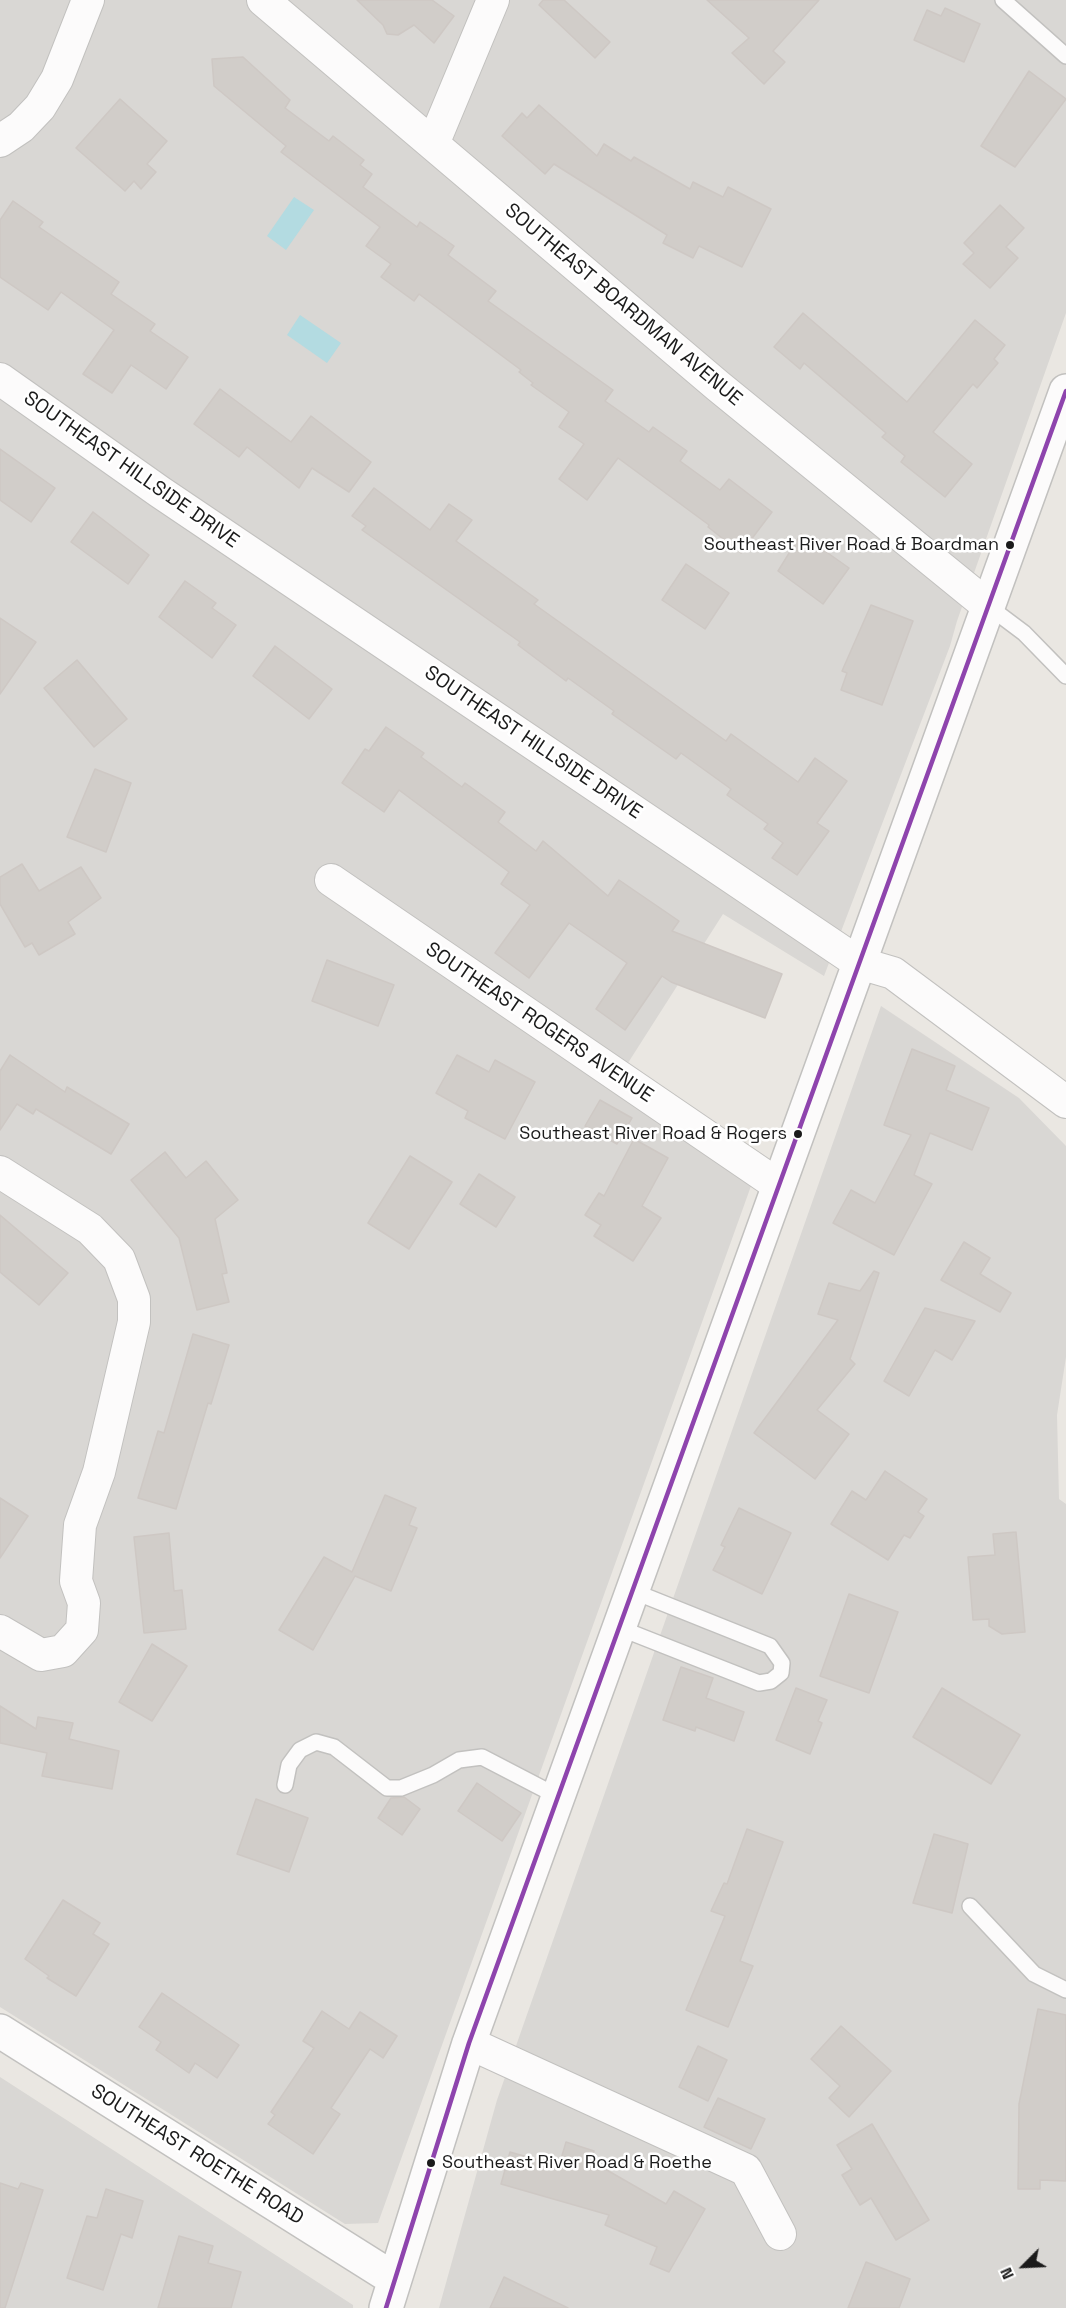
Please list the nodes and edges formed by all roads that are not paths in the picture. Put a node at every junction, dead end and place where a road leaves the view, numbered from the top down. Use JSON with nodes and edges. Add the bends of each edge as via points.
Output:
{"nodes":[{"id":1,"x":88,"y":0,"type":"edge"},
{"id":2,"x":263,"y":0,"type":"edge"},
{"id":3,"x":493,"y":0,"type":"edge"},
{"id":4,"x":1003,"y":0,"type":"edge"},
{"id":5,"x":1066,"y":56,"type":"edge"},
{"id":6,"x":0,"y":141,"type":"edge"},
{"id":7,"x":433,"y":144,"type":"junction"},
{"id":8,"x":0,"y":379,"type":"edge"},
{"id":9,"x":1066,"y":392,"type":"edge"},
{"id":10,"x":988,"y":606,"type":"junction"},
{"id":11,"x":1065,"y":673,"type":"edge"},
{"id":12,"x":331,"y":880,"type":"dead end"},
{"id":13,"x":859,"y":963,"type":"junction"},
{"id":14,"x":1066,"y":1102,"type":"edge"},
{"id":15,"x":0,"y":1172,"type":"edge"},
{"id":16,"x":778,"y":1185,"type":"junction"},
{"id":17,"x":630,"y":1590,"type":"junction"},
{"id":18,"x":617,"y":1627,"type":"junction"},
{"id":19,"x":0,"y":1631,"type":"edge"},
{"id":20,"x":285,"y":1785,"type":"dead end"},
{"id":21,"x":557,"y":1796,"type":"junction"},
{"id":22,"x":970,"y":1906,"type":"dead end"},
{"id":23,"x":1066,"y":1990,"type":"edge"},
{"id":24,"x":0,"y":2031,"type":"edge"},
{"id":25,"x":469,"y":2043,"type":"junction"},
{"id":26,"x":780,"y":2234,"type":"dead end"},
{"id":27,"x":390,"y":2293,"type":"edge"}],
"edges":[{"from":1,"to":6,"type":"street","via":[[57,79],[40,107]]},
{"from":2,"to":7,"type":"street","name":"SOUTHEAST BOARDMAN AVENUE"},
{"from":3,"to":7,"type":"street"},
{"from":4,"to":5,"type":"lane"},
{"from":7,"to":10,"type":"street","name":"SOUTHEAST BOARDMAN AVENUE","via":[[718,386]]},
{"from":8,"to":13,"type":"street","name":"SOUTHEAST HILLSIDE DRIVE","via":[[160,492]]},
{"from":9,"to":10,"type":"street"},
{"from":10,"to":11,"type":"lane"},
{"from":10,"to":13,"type":"street"},
{"from":12,"to":16,"type":"street","name":"SOUTHEAST ROGERS AVENUE"},
{"from":13,"to":14,"type":"street","name":"SOUTHEAST HILLSIDE DRIVE","via":[[893,973]]},
{"from":13,"to":16,"type":"street"},
{"from":15,"to":19,"type":"street","via":[[90,1229],[119,1259],[134,1299],[134,1322],[99,1472],[80,1525],[76,1581],[84,1603],[82,1630],[63,1651],[41,1655]]},
{"from":16,"to":17,"type":"street"},
{"from":17,"to":18,"type":"street"},
{"from":17,"to":18,"type":"lane","via":[[770,1646],[782,1663],[781,1673],[771,1682],[759,1683]]},
{"from":18,"to":21,"type":"street"},
{"from":20,"to":21,"type":"lane","via":[[289,1765],[300,1750],[316,1742],[333,1747],[387,1788],[401,1788],[459,1760],[482,1757]]},
{"from":21,"to":25,"type":"street"},
{"from":22,"to":23,"type":"lane","via":[[1034,1974]]},
{"from":24,"to":27,"type":"street","name":"SOUTHEAST ROETHE ROAD"},
{"from":25,"to":26,"type":"street","via":[[746,2170]]},
{"from":25,"to":27,"type":"street"}]}
